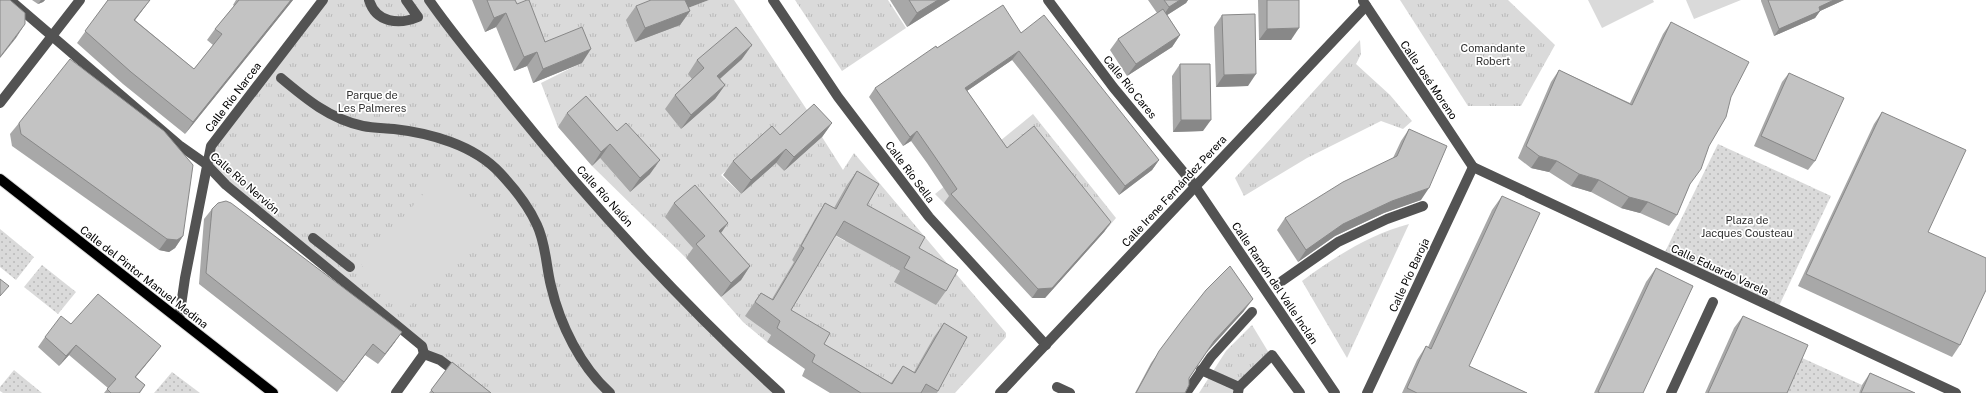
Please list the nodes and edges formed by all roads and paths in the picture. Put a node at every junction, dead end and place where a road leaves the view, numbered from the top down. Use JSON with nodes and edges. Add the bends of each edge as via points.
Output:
{"nodes":[{"id":1,"x":10,"y":0,"type":"edge"},
{"id":2,"x":80,"y":0,"type":"edge"},
{"id":3,"x":323,"y":0,"type":"edge"},
{"id":4,"x":369,"y":0,"type":"edge"},
{"id":5,"x":406,"y":0,"type":"edge"},
{"id":6,"x":429,"y":0,"type":"edge"},
{"id":7,"x":773,"y":0,"type":"edge"},
{"id":8,"x":1048,"y":0,"type":"edge"},
{"id":9,"x":1364,"y":3,"type":"edge"},
{"id":10,"x":52,"y":36,"type":"junction"},
{"id":11,"x":281,"y":78,"type":"dead end"},
{"id":12,"x":0,"y":103,"type":"edge"},
{"id":13,"x":206,"y":164,"type":"junction"},
{"id":14,"x":1473,"y":167,"type":"junction"},
{"id":15,"x":0,"y":179,"type":"edge"},
{"id":16,"x":1195,"y":186,"type":"junction"},
{"id":17,"x":1423,"y":206,"type":"edge"},
{"id":18,"x":313,"y":238,"type":"dead end"},
{"id":19,"x":350,"y":267,"type":"dead end"},
{"id":20,"x":1282,"y":281,"type":"dead end"},
{"id":21,"x":1713,"y":302,"type":"dead end"},
{"id":22,"x":1252,"y":312,"type":"edge"},
{"id":23,"x":178,"y":320,"type":"junction"},
{"id":24,"x":1046,"y":345,"type":"junction"},
{"id":25,"x":424,"y":354,"type":"junction"},
{"id":26,"x":1201,"y":370,"type":"junction"},
{"id":27,"x":470,"y":384,"type":"edge"},
{"id":28,"x":1057,"y":387,"type":"dead end"},
{"id":29,"x":1238,"y":390,"type":"edge"},
{"id":30,"x":273,"y":393,"type":"edge"},
{"id":31,"x":396,"y":393,"type":"edge"},
{"id":32,"x":610,"y":393,"type":"edge"},
{"id":33,"x":780,"y":393,"type":"edge"},
{"id":34,"x":1000,"y":393,"type":"edge"},
{"id":35,"x":1070,"y":393,"type":"edge"},
{"id":36,"x":1186,"y":393,"type":"edge"},
{"id":37,"x":1300,"y":393,"type":"edge"},
{"id":38,"x":1335,"y":393,"type":"edge"},
{"id":39,"x":1367,"y":393,"type":"edge"},
{"id":40,"x":1671,"y":393,"type":"edge"},
{"id":41,"x":1956,"y":393,"type":"edge"}],
"edges":[{"from":1,"to":10,"type":"street","name":"Calle Río Nervión"},
{"from":2,"to":10,"type":"street"},
{"from":3,"to":13,"type":"street","name":"Calle Río Narcea","via":[[211,146]]},
{"from":4,"to":5,"type":"street","via":[[380,16],[398,23],[418,17]]},
{"from":6,"to":33,"type":"street","name":"Calle Río Nalón","via":[[545,147],[602,211],[679,295]]},
{"from":7,"to":24,"type":"street","name":"Calle Río Sella","via":[[838,97],[929,217]]},
{"from":8,"to":16,"type":"street","name":"Calle Río Cares","via":[[1113,87]]},
{"from":9,"to":14,"type":"street","name":"Calle José Moreno"},
{"from":9,"to":16,"type":"street","name":"Calle Irene Fernández Perera"},
{"from":10,"to":12,"type":"street"},
{"from":10,"to":13,"type":"street","name":"Calle Río Nervión"},
{"from":11,"to":32,"type":"street","via":[[309,102],[335,117],[363,126],[431,135],[468,149],[499,172],[524,200],[538,226],[546,255],[550,285],[570,340],[602,386]]},
{"from":13,"to":23,"type":"street","name":"Calle Río Narcea"},
{"from":13,"to":25,"type":"street","name":"Calle Río Nervión","via":[[226,185],[422,346]]},
{"from":14,"to":39,"type":"street","name":"Calle Pío Baroja"},
{"from":14,"to":41,"type":"street","name":"Calle Eduardo Varela"},
{"from":15,"to":23,"type":"main road","name":"Calle del Pintor Manuel Medina"},
{"from":16,"to":24,"type":"street","name":"Calle Irene Fernández Perera"},
{"from":16,"to":38,"type":"street","name":"Calle Ramón del Valle Inclán"},
{"from":17,"to":20,"type":"street","via":[[1387,219],[1338,242]]},
{"from":18,"to":19,"type":"street"},
{"from":21,"to":40,"type":"street"},
{"from":22,"to":26,"type":"street"},
{"from":23,"to":30,"type":"main road","name":"Calle del Pintor Manuel Medina"},
{"from":24,"to":34,"type":"street","name":"Calle Irene Fernández Perera"},
{"from":25,"to":27,"type":"street","via":[[440,360]]},
{"from":25,"to":31,"type":"street"},
{"from":26,"to":29,"type":"street"},
{"from":26,"to":36,"type":"street"},
{"from":28,"to":35,"type":"street"},
{"from":29,"to":37,"type":"street","via":[[1272,355]]}]}
